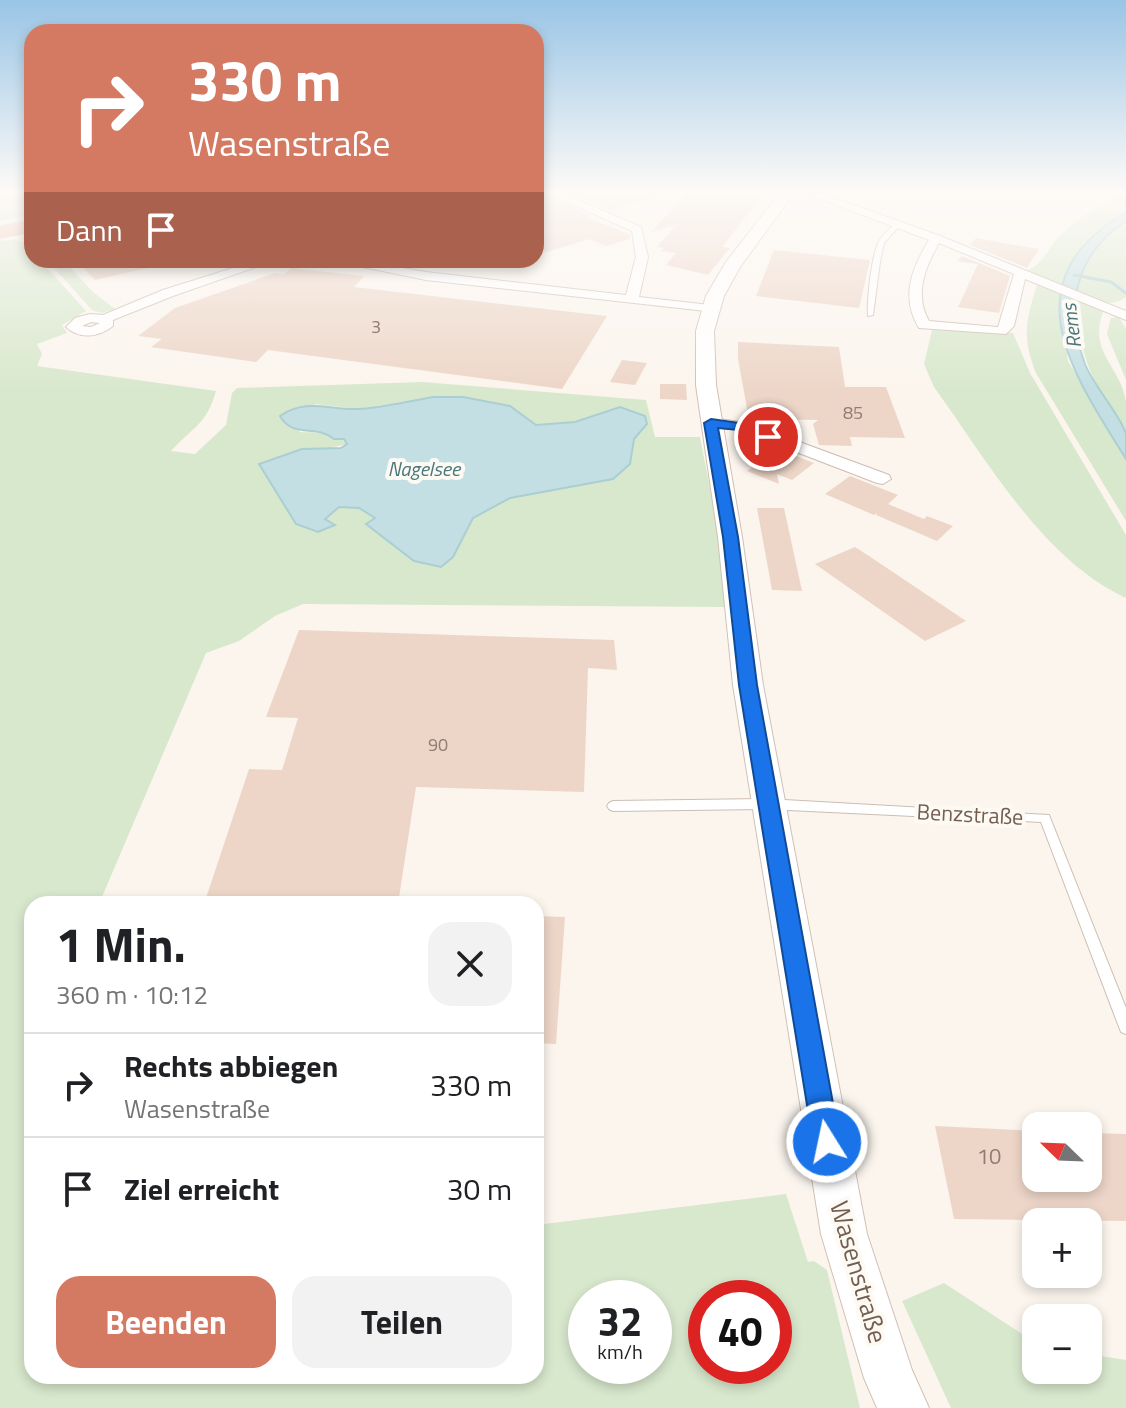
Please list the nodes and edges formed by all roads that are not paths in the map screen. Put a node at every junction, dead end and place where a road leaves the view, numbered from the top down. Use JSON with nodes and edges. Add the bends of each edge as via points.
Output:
{"nodes":[{"id":1,"x":642,"y":259,"type":"edge"},
{"id":2,"x":737,"y":259,"type":"edge"},
{"id":3,"x":878,"y":259,"type":"edge"},
{"id":4,"x":924,"y":259,"type":"edge"},
{"id":5,"x":984,"y":259,"type":"edge"},
{"id":6,"x":245,"y":268,"type":"edge"},
{"id":7,"x":380,"y":268,"type":"edge"},
{"id":8,"x":1020,"y":274,"type":"junction"},
{"id":9,"x":632,"y":299,"type":"junction"},
{"id":10,"x":710,"y":309,"type":"junction"},
{"id":11,"x":870,"y":315,"type":"dead end"},
{"id":12,"x":1126,"y":316,"type":"edge"},
{"id":13,"x":105,"y":319,"type":"dead end"},
{"id":14,"x":711,"y":423,"type":"junction"},
{"id":15,"x":883,"y":479,"type":"dead end"},
{"id":16,"x":767,"y":804,"type":"junction"},
{"id":17,"x":613,"y":806,"type":"dead end"},
{"id":18,"x":1126,"y":1027,"type":"edge"},
{"id":19,"x":903,"y":1408,"type":"edge"}],
"edges":[{"from":1,"to":9,"type":"street"},
{"from":2,"to":10,"type":"street","name":"Wasenstraße"},
{"from":3,"to":11,"type":"lane"},
{"from":4,"to":8,"type":"street","via":[[916,282],[924,325],[1001,331],[1007,326]]},
{"from":5,"to":8,"type":"street"},
{"from":6,"to":13,"type":"street"},
{"from":7,"to":9,"type":"street"},
{"from":8,"to":12,"type":"street"},
{"from":9,"to":10,"type":"street"},
{"from":10,"to":14,"type":"street","name":"Wasenstraße","via":[[705,351]]},
{"from":14,"to":15,"type":"street","via":[[742,426]]},
{"from":14,"to":16,"type":"street","name":"Wasenstraße"},
{"from":16,"to":17,"type":"lane"},
{"from":16,"to":18,"type":"lane","name":"Benzstraße","via":[[1045,818]]},
{"from":16,"to":19,"type":"street","name":"Wasenstraße","via":[[844,1234]]}]}
